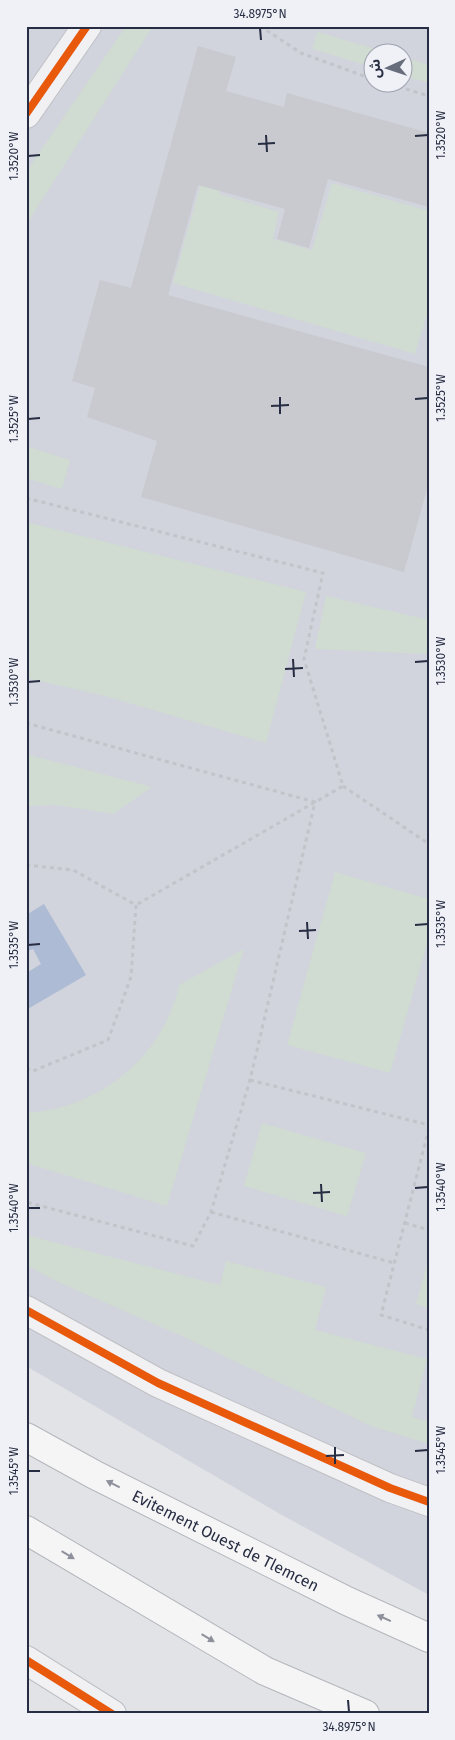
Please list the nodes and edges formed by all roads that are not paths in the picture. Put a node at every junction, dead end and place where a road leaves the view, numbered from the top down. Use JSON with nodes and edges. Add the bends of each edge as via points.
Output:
{"nodes":[{"id":1,"x":87,"y":26,"type":"edge"},
{"id":2,"x":26,"y":114,"type":"edge"},
{"id":3,"x":26,"y":1310,"type":"edge"},
{"id":4,"x":26,"y":1436,"type":"edge"},
{"id":5,"x":429,"y":1502,"type":"edge"},
{"id":6,"x":26,"y":1530,"type":"edge"},
{"id":7,"x":429,"y":1638,"type":"edge"},
{"id":8,"x":26,"y":1660,"type":"edge"},
{"id":9,"x":112,"y":1714,"type":"edge"},
{"id":10,"x":365,"y":1714,"type":"edge"}],
"edges":[{"from":1,"to":2,"type":"street"},
{"from":3,"to":5,"type":"street","via":[[158,1383],[390,1488]]},
{"from":7,"to":4,"type":"highway","name":"Evitement Ouest de Tlemcen","one_way":true,"via":[[346,1601],[95,1475]]},
{"from":6,"to":10,"type":"highway","one_way":true,"via":[[265,1672]]},
{"from":8,"to":9,"type":"street"}]}
